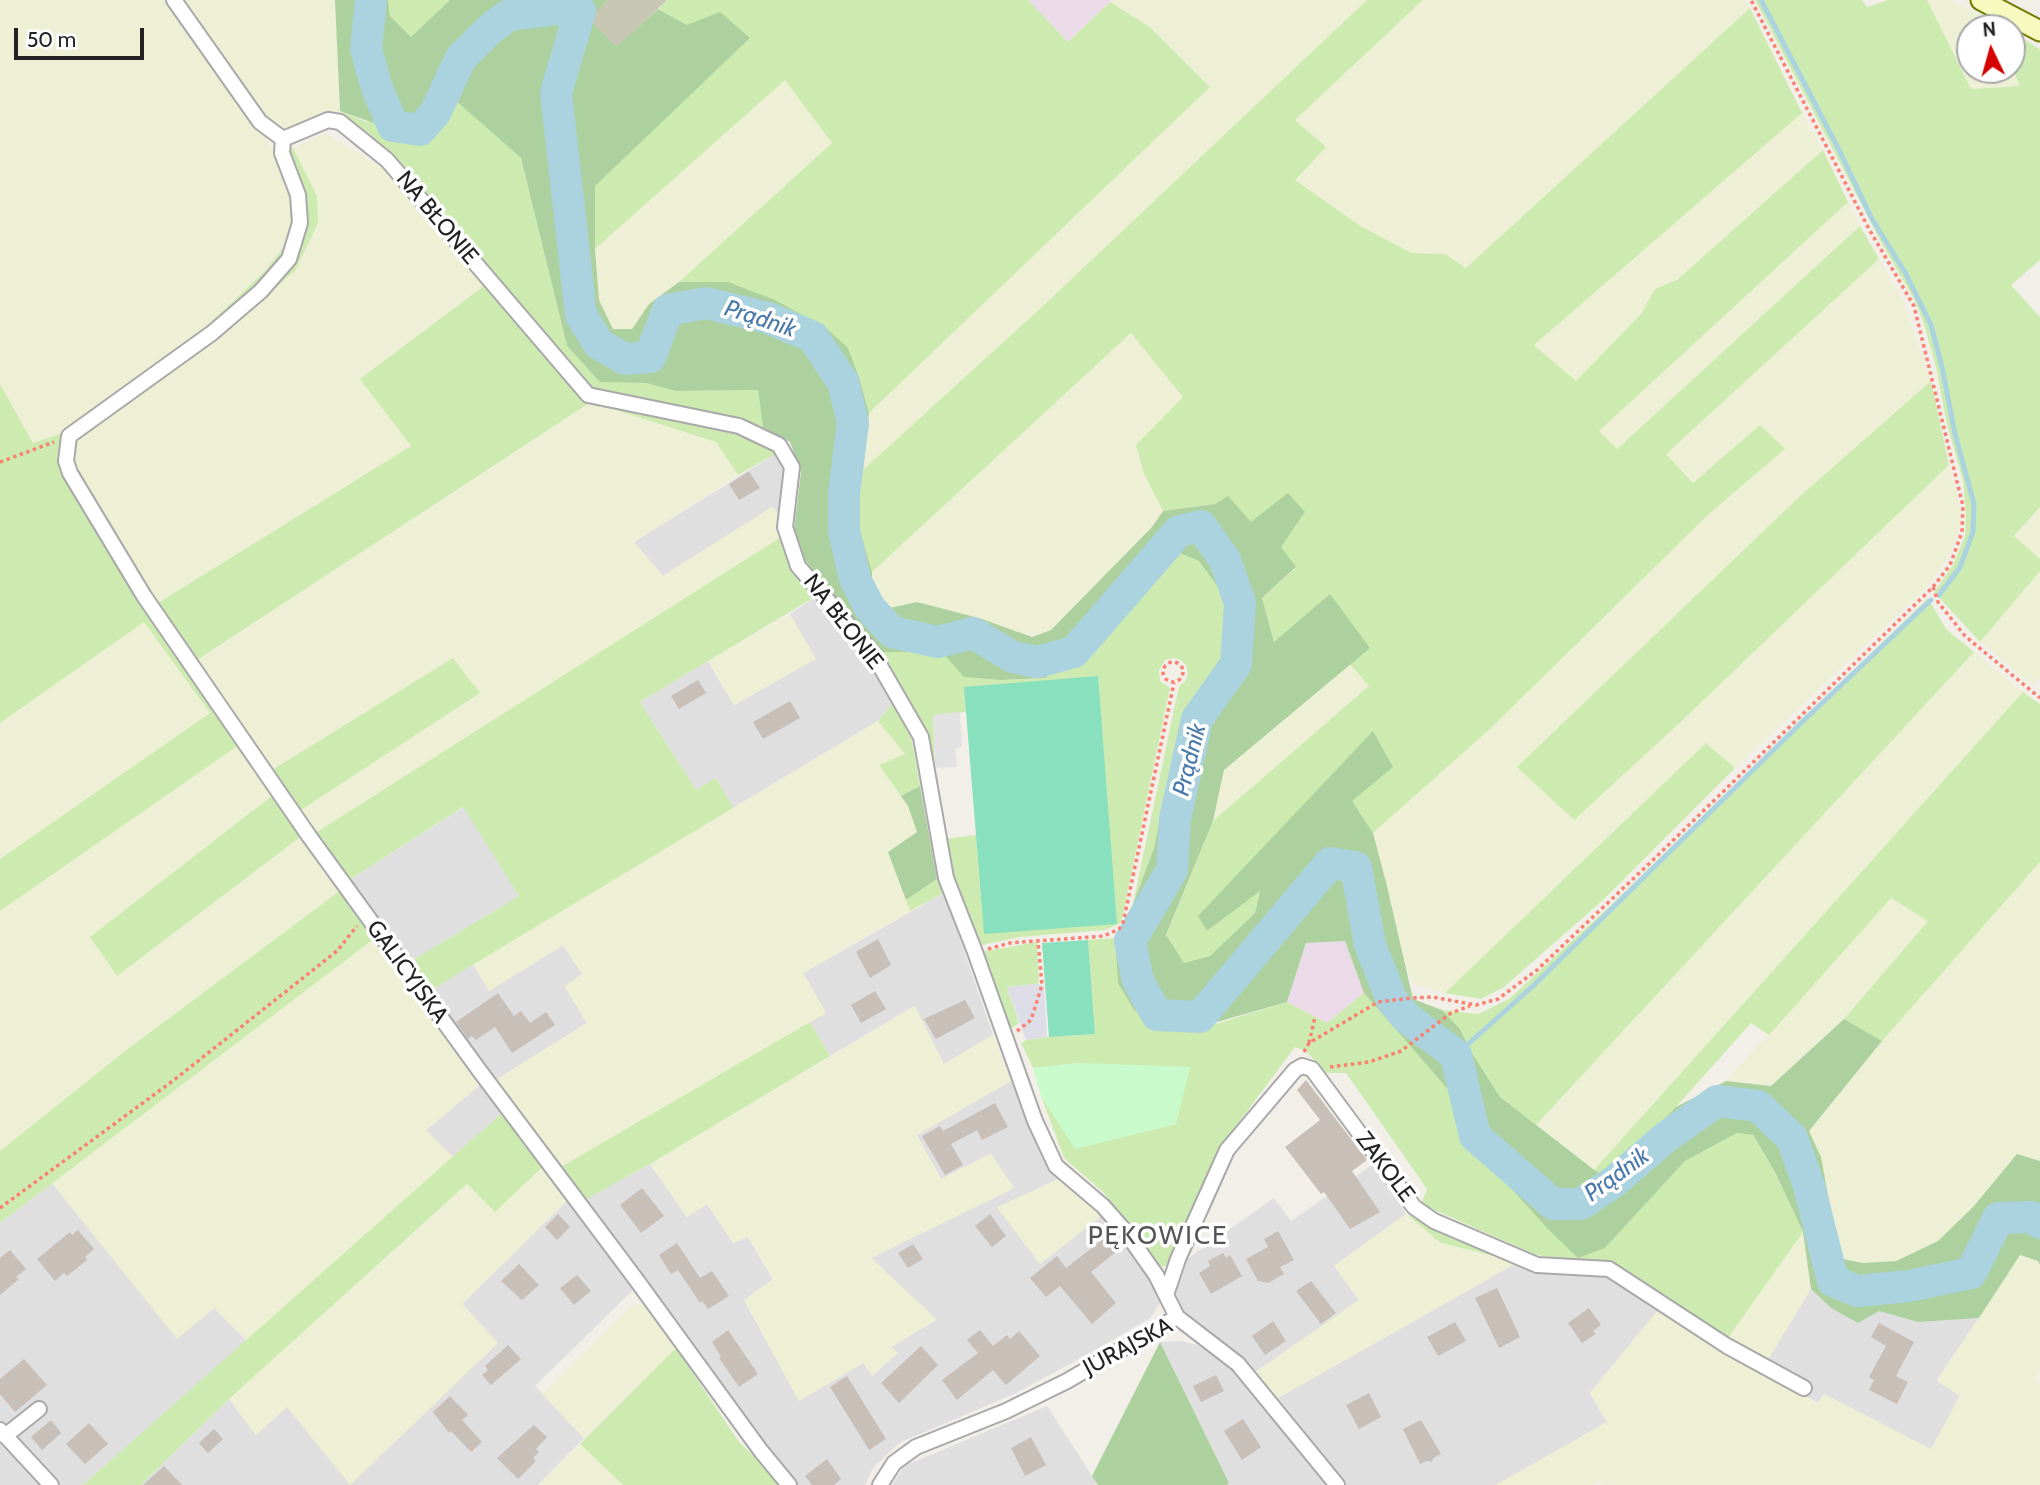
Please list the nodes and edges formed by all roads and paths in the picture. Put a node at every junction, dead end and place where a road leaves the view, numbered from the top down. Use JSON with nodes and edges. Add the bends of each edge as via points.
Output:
{"nodes":[{"id":1,"x":174,"y":0,"type":"edge"},
{"id":2,"x":1751,"y":0,"type":"edge"},
{"id":3,"x":1981,"y":0,"type":"edge"},
{"id":4,"x":2040,"y":32,"type":"edge"},
{"id":5,"x":283,"y":139,"type":"junction"},
{"id":6,"x":69,"y":436,"type":"junction"},
{"id":7,"x":0,"y":462,"type":"edge"},
{"id":8,"x":1933,"y":587,"type":"junction"},
{"id":9,"x":1174,"y":682,"type":"junction"},
{"id":10,"x":2040,"y":698,"type":"edge"},
{"id":11,"x":366,"y":915,"type":"junction"},
{"id":12,"x":1038,"y":941,"type":"junction"},
{"id":13,"x":975,"y":952,"type":"junction"},
{"id":14,"x":1472,"y":1005,"type":"junction"},
{"id":15,"x":1315,"y":1017,"type":"dead end"},
{"id":16,"x":1006,"y":1040,"type":"junction"},
{"id":17,"x":1309,"y":1043,"type":"junction"},
{"id":18,"x":1307,"y":1068,"type":"junction"},
{"id":19,"x":0,"y":1208,"type":"edge"},
{"id":20,"x":1166,"y":1295,"type":"junction"},
{"id":21,"x":1177,"y":1317,"type":"junction"},
{"id":22,"x":1804,"y":1388,"type":"dead end"},
{"id":23,"x":38,"y":1409,"type":"dead end"},
{"id":24,"x":3,"y":1433,"type":"edge"},
{"id":25,"x":51,"y":1485,"type":"edge"},
{"id":26,"x":789,"y":1485,"type":"edge"},
{"id":27,"x":880,"y":1485,"type":"edge"},
{"id":28,"x":1337,"y":1485,"type":"edge"}],
"edges":[{"from":1,"to":5,"type":"street","via":[[260,122]]},
{"from":2,"to":8,"type":"path","via":[[1869,229],[1914,306],[1963,506],[1962,532],[1950,565]]},
{"from":3,"to":4,"type":"main road"},
{"from":5,"to":6,"type":"street","via":[[282,153],[298,195],[300,223],[289,259],[212,333]]},
{"from":5,"to":13,"type":"street","name":"NA BŁONIE","via":[[328,120],[340,122],[387,160],[588,395],[739,426],[779,445],[792,467],[785,527],[798,566],[872,652],[921,737],[946,878]]},
{"from":6,"to":7,"type":"path"},
{"from":6,"to":11,"type":"street","name":"GALICYJSKA","via":[[66,461],[70,473],[144,596]]},
{"from":8,"to":10,"type":"path","via":[[1938,602],[1965,636]]},
{"from":8,"to":14,"type":"path","via":[[1537,970],[1498,999]]},
{"from":9,"to":9,"type":"path","via":[[1168,681],[1164,669],[1178,663],[1182,677]]},
{"from":9,"to":12,"type":"path","via":[[1123,923],[1104,936]]},
{"from":11,"to":19,"type":"path","via":[[337,951],[174,1080]]},
{"from":11,"to":26,"type":"street","name":"GALICYJSKA"},
{"from":12,"to":13,"type":"path"},
{"from":12,"to":16,"type":"path","via":[[1042,985],[1031,1020]]},
{"from":13,"to":16,"type":"street","name":"NA BŁONIE"},
{"from":14,"to":17,"type":"path","via":[[1432,998],[1378,1002]]},
{"from":14,"to":18,"type":"path","via":[[1451,1013],[1401,1051],[1380,1059]]},
{"from":15,"to":17,"type":"path"},
{"from":16,"to":20,"type":"street","name":"NA BŁONIE","via":[[1056,1166],[1125,1231]]},
{"from":17,"to":18,"type":"path","via":[[1303,1056]]},
{"from":18,"to":20,"type":"street","via":[[1295,1070],[1227,1150]]},
{"from":18,"to":22,"type":"street","name":"ZAKOLE","via":[[1414,1207],[1434,1221],[1536,1265],[1609,1269],[1727,1346]]},
{"from":20,"to":21,"type":"street","name":"NA BŁONIE"},
{"from":21,"to":27,"type":"street","name":"JURAJSKA","via":[[1067,1381],[916,1447],[894,1463]]},
{"from":21,"to":28,"type":"street","name":"JURAJSKA","via":[[1238,1364]]},
{"from":23,"to":24,"type":"street"},
{"from":24,"to":25,"type":"street"}]}
